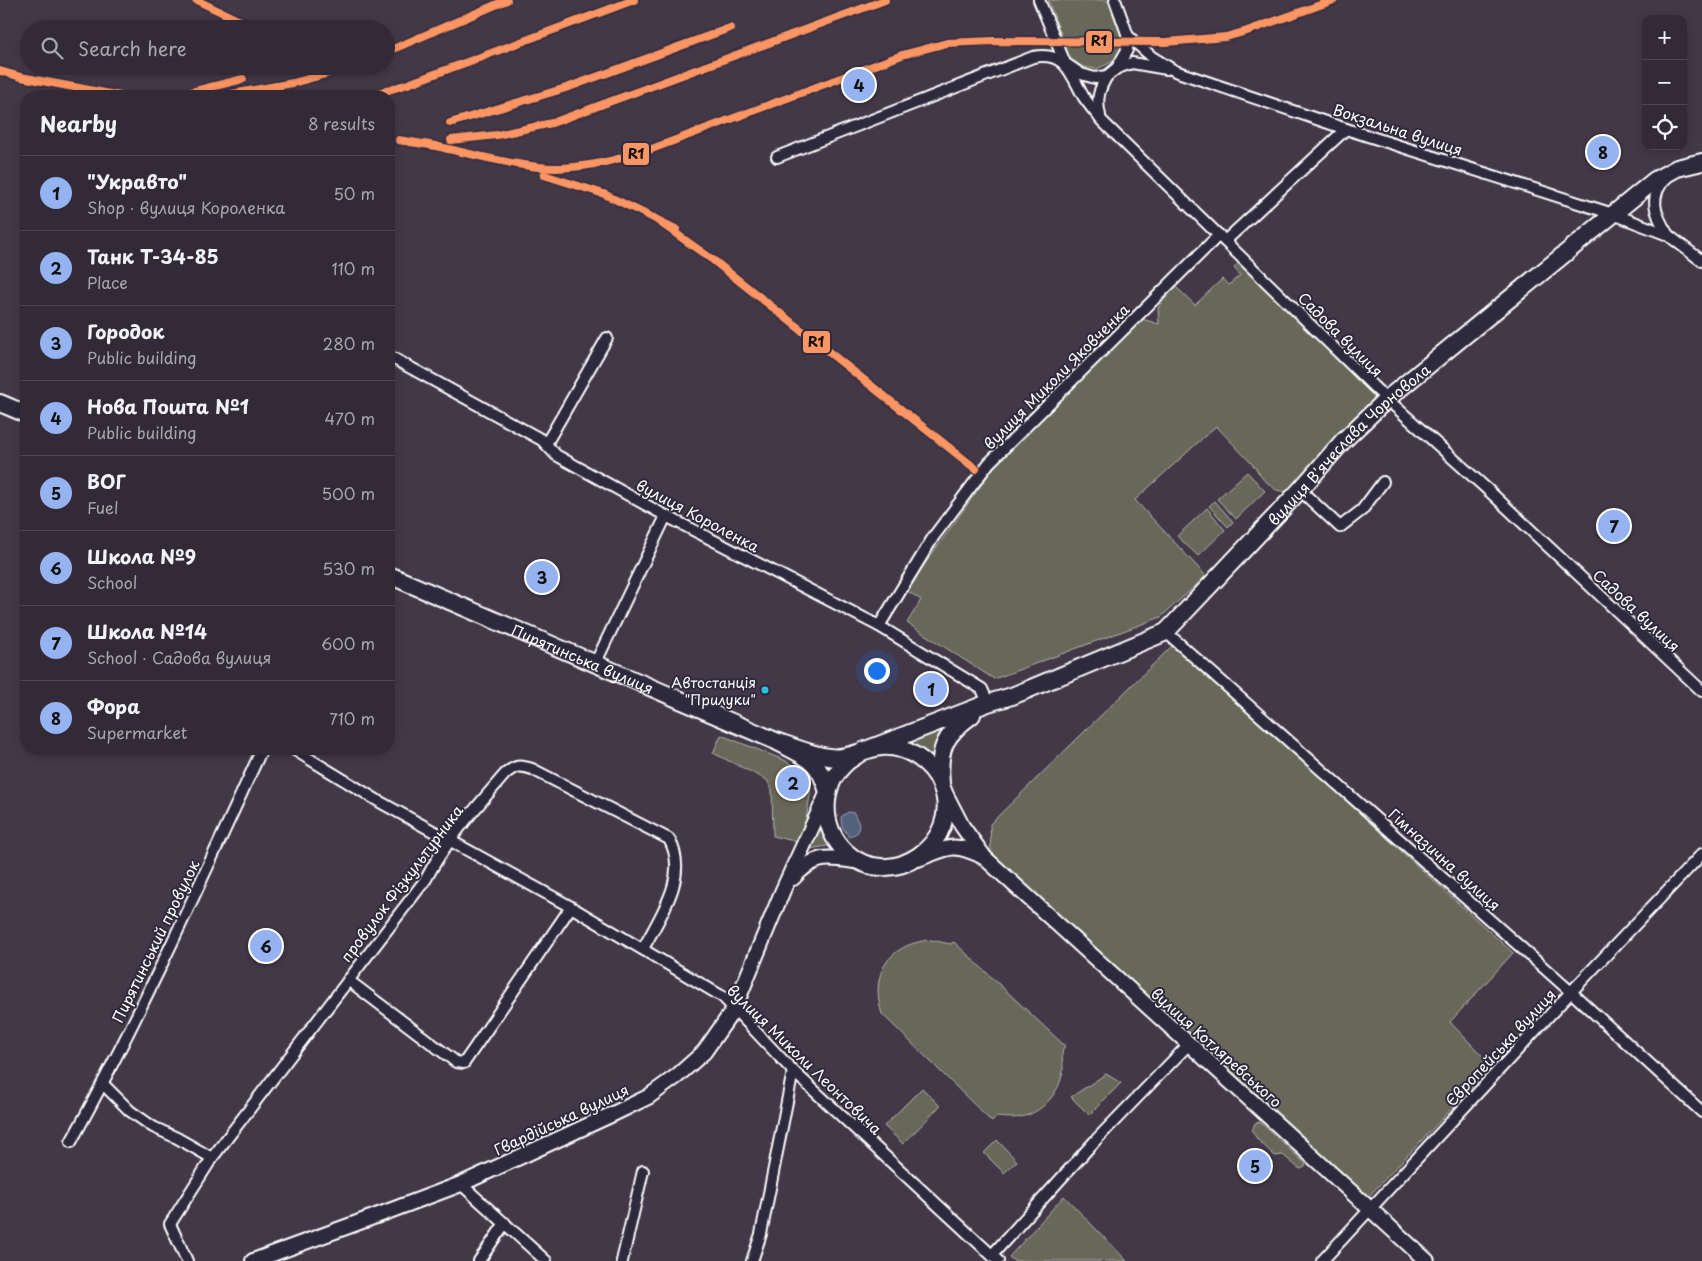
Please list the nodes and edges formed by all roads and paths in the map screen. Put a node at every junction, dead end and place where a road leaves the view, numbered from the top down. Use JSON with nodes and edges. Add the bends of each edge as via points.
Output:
{"nodes":[{"id":1,"x":1039,"y":0,"type":"edge"},
{"id":2,"x":1114,"y":0,"type":"edge"},
{"id":3,"x":1128,"y":36,"type":"junction"},
{"id":4,"x":1065,"y":63,"type":"junction"},
{"id":5,"x":1116,"y":68,"type":"junction"},
{"id":6,"x":1175,"y":71,"type":"junction"},
{"id":7,"x":1106,"y":76,"type":"junction"},
{"id":8,"x":1102,"y":121,"type":"junction"},
{"id":9,"x":1346,"y":128,"type":"junction"},
{"id":10,"x":777,"y":156,"type":"dead end"},
{"id":11,"x":1702,"y":162,"type":"edge"},
{"id":12,"x":1677,"y":168,"type":"junction"},
{"id":13,"x":1613,"y":214,"type":"junction"},
{"id":14,"x":1668,"y":235,"type":"junction"},
{"id":15,"x":1222,"y":238,"type":"junction"},
{"id":16,"x":1702,"y":262,"type":"edge"},
{"id":17,"x":607,"y":338,"type":"dead end"},
{"id":18,"x":395,"y":359,"type":"edge"},
{"id":19,"x":1387,"y":399,"type":"junction"},
{"id":20,"x":0,"y":402,"type":"edge"},
{"id":21,"x":20,"y":411,"type":"edge"},
{"id":22,"x":546,"y":444,"type":"junction"},
{"id":23,"x":1382,"y":482,"type":"dead end"},
{"id":24,"x":1300,"y":490,"type":"junction"},
{"id":25,"x":666,"y":516,"type":"junction"},
{"id":26,"x":395,"y":578,"type":"edge"},
{"id":27,"x":879,"y":626,"type":"junction"},
{"id":28,"x":1166,"y":632,"type":"junction"},
{"id":29,"x":595,"y":664,"type":"junction"},
{"id":30,"x":1702,"y":691,"type":"edge"},
{"id":31,"x":988,"y":703,"type":"junction"},
{"id":32,"x":778,"y":742,"type":"junction"},
{"id":33,"x":863,"y":752,"type":"junction"},
{"id":34,"x":259,"y":755,"type":"edge"},
{"id":35,"x":303,"y":755,"type":"edge"},
{"id":36,"x":942,"y":785,"type":"junction"},
{"id":37,"x":828,"y":792,"type":"junction"},
{"id":38,"x":450,"y":840,"type":"junction"},
{"id":39,"x":1702,"y":854,"type":"edge"},
{"id":40,"x":985,"y":858,"type":"junction"},
{"id":41,"x":913,"y":860,"type":"junction"},
{"id":42,"x":862,"y":862,"type":"junction"},
{"id":43,"x":783,"y":890,"type":"junction"},
{"id":44,"x":571,"y":907,"type":"junction"},
{"id":45,"x":643,"y":949,"type":"junction"},
{"id":46,"x":348,"y":980,"type":"junction"},
{"id":47,"x":1571,"y":992,"type":"junction"},
{"id":48,"x":734,"y":1010,"type":"junction"},
{"id":49,"x":1189,"y":1044,"type":"junction"},
{"id":50,"x":792,"y":1071,"type":"junction"},
{"id":51,"x":103,"y":1084,"type":"junction"},
{"id":52,"x":1702,"y":1112,"type":"edge"},
{"id":53,"x":70,"y":1142,"type":"dead end"},
{"id":54,"x":212,"y":1158,"type":"junction"},
{"id":55,"x":643,"y":1171,"type":"dead end"},
{"id":56,"x":461,"y":1184,"type":"junction"},
{"id":57,"x":1370,"y":1210,"type":"junction"},
{"id":58,"x":505,"y":1223,"type":"junction"},
{"id":59,"x":995,"y":1258,"type":"edge"},
{"id":60,"x":187,"y":1261,"type":"edge"},
{"id":61,"x":253,"y":1261,"type":"edge"},
{"id":62,"x":479,"y":1261,"type":"edge"},
{"id":63,"x":546,"y":1261,"type":"edge"},
{"id":64,"x":622,"y":1261,"type":"edge"},
{"id":65,"x":752,"y":1261,"type":"edge"},
{"id":66,"x":1322,"y":1261,"type":"edge"},
{"id":67,"x":1427,"y":1261,"type":"edge"}],
"edges":[{"from":1,"to":4,"type":"street"},
{"from":2,"to":3,"type":"street","name":"Вокзальна вулиця"},
{"from":3,"to":5,"type":"street","via":[[1127,50]]},
{"from":3,"to":6,"type":"street","name":"Вокзальна вулиця","via":[[1152,57]]},
{"from":4,"to":7,"type":"street","via":[[1081,74],[1095,78]]},
{"from":4,"to":8,"type":"street","name":"Садова вулиця"},
{"from":4,"to":10,"type":"street","via":[[1054,57],[1033,57]]},
{"from":5,"to":6,"type":"street","via":[[1132,63]]},
{"from":5,"to":7,"type":"street"},
{"from":6,"to":9,"type":"street","name":"Вокзальна вулиця"},
{"from":7,"to":8,"type":"street","via":[[1098,96]]},
{"from":8,"to":15,"type":"street","name":"Садова вулиця"},
{"from":9,"to":13,"type":"street","name":"Вокзальна вулиця"},
{"from":9,"to":15,"type":"street","name":"вулиця Миколи Яковченка"},
{"from":11,"to":12,"type":"main road","name":"вулиця В'ячеслава Чорновола"},
{"from":12,"to":13,"type":"main road","name":"вулиця В'ячеслава Чорновола","via":[[1655,180]]},
{"from":12,"to":14,"type":"street","name":"Вокзальна вулиця","via":[[1663,181],[1654,204]]},
{"from":13,"to":14,"type":"street","name":"Вокзальна вулиця"},
{"from":13,"to":19,"type":"main road","name":"вулиця В'ячеслава Чорновола"},
{"from":14,"to":16,"type":"street","name":"Вокзальна вулиця"},
{"from":15,"to":19,"type":"street","name":"Садова вулиця"},
{"from":15,"to":27,"type":"street","name":"вулиця Миколи Яковченка","via":[[989,463],[934,536]]},
{"from":17,"to":22,"type":"street"},
{"from":18,"to":22,"type":"street","name":"вулиця Короленка"},
{"from":19,"to":24,"type":"main road","name":"вулиця В'ячеслава Чорновола","via":[[1343,441]]},
{"from":19,"to":30,"type":"street","name":"Садова вулиця"},
{"from":20,"to":21,"type":"main road"},
{"from":22,"to":25,"type":"street","name":"вулиця Короленка","via":[[556,454]]},
{"from":23,"to":24,"type":"street","via":[[1362,510],[1340,527]]},
{"from":24,"to":28,"type":"main road","name":"вулиця В'ячеслава Чорновола"},
{"from":25,"to":27,"type":"street","name":"вулиця Короленка"},
{"from":25,"to":29,"type":"street"},
{"from":26,"to":29,"type":"main road","name":"Пирятинська вулиця"},
{"from":27,"to":31,"type":"street","name":"вулиця Короленка","via":[[982,689]]},
{"from":28,"to":31,"type":"main road","name":"вулиця В'ячеслава Чорновола"},
{"from":28,"to":47,"type":"street","name":"Гімназична вулиця"},
{"from":29,"to":32,"type":"main road","name":"Пирятинська вулиця"},
{"from":31,"to":33,"type":"main road","name":"вулиця В'ячеслава Чорновола"},
{"from":31,"to":36,"type":"main road","via":[[949,736],[940,761]]},
{"from":32,"to":33,"type":"main road","via":[[829,757]]},
{"from":32,"to":37,"type":"main road","via":[[818,767]]},
{"from":33,"to":36,"type":"main road","via":[[882,747],[909,752],[932,769]]},
{"from":33,"to":37,"type":"main road","via":[[847,761],[835,775]]},
{"from":34,"to":51,"type":"street","name":"Пирятинський провулок"},
{"from":35,"to":38,"type":"street","name":"вулиця Миколи Леонтовича"},
{"from":36,"to":40,"type":"main road","via":[[962,826]]},
{"from":36,"to":41,"type":"main road","via":[[944,820],[938,836],[928,850]]},
{"from":37,"to":42,"type":"main road","via":[[828,825],[836,841]]},
{"from":37,"to":43,"type":"main road","name":"Гвардійська вулиця"},
{"from":38,"to":44,"type":"street","name":"вулиця Миколи Леонтовича"},
{"from":38,"to":45,"type":"street","name":"провулок Фізкультурника","via":[[505,774],[520,765],[669,839],[677,868],[674,886]]},
{"from":38,"to":46,"type":"street","name":"провулок Фізкультурника","via":[[426,879]]},
{"from":39,"to":47,"type":"street","name":"Європейська вулиця"},
{"from":40,"to":41,"type":"main road","via":[[965,848],[952,846]]},
{"from":40,"to":49,"type":"main road","name":"вулиця Котляревського"},
{"from":41,"to":42,"type":"main road","via":[[897,866],[879,867]]},
{"from":42,"to":43,"type":"main road","via":[[834,858],[816,860],[803,868]]},
{"from":43,"to":48,"type":"main road","name":"Гвардійська вулиця"},
{"from":44,"to":45,"type":"street","name":"вулиця Миколи Леонтовича"},
{"from":44,"to":46,"type":"street","via":[[464,1063],[456,1062]]},
{"from":45,"to":48,"type":"street","name":"вулиця Миколи Леонтовича","via":[[723,997]]},
{"from":46,"to":54,"type":"street","name":"провулок Фізкультурника"},
{"from":47,"to":52,"type":"street","name":"Гімназична вулиця"},
{"from":47,"to":57,"type":"street","name":"Європейська вулиця"},
{"from":48,"to":50,"type":"street","name":"вулиця Миколи Леонтовича"},
{"from":48,"to":56,"type":"main road","name":"Гвардійська вулиця","via":[[704,1052],[648,1097]]},
{"from":49,"to":57,"type":"main road","name":"вулиця Котляревського"},
{"from":49,"to":59,"type":"street","via":[[1094,1142]]},
{"from":50,"to":59,"type":"street","name":"вулиця Миколи Леонтовича"},
{"from":50,"to":65,"type":"street","via":[[761,1234]]},
{"from":51,"to":53,"type":"street","name":"Пирятинський провулок"},
{"from":51,"to":54,"type":"street","via":[[153,1127]]},
{"from":54,"to":60,"type":"street","name":"провулок Фізкультурника","via":[[170,1224]]},
{"from":55,"to":64,"type":"street"},
{"from":56,"to":58,"type":"street"},
{"from":56,"to":61,"type":"main road","name":"Гвардійська вулиця"},
{"from":57,"to":66,"type":"street","name":"Європейська вулиця"},
{"from":57,"to":67,"type":"main road","name":"вулиця Котляревського"},
{"from":58,"to":62,"type":"street"},
{"from":58,"to":63,"type":"street"}]}
